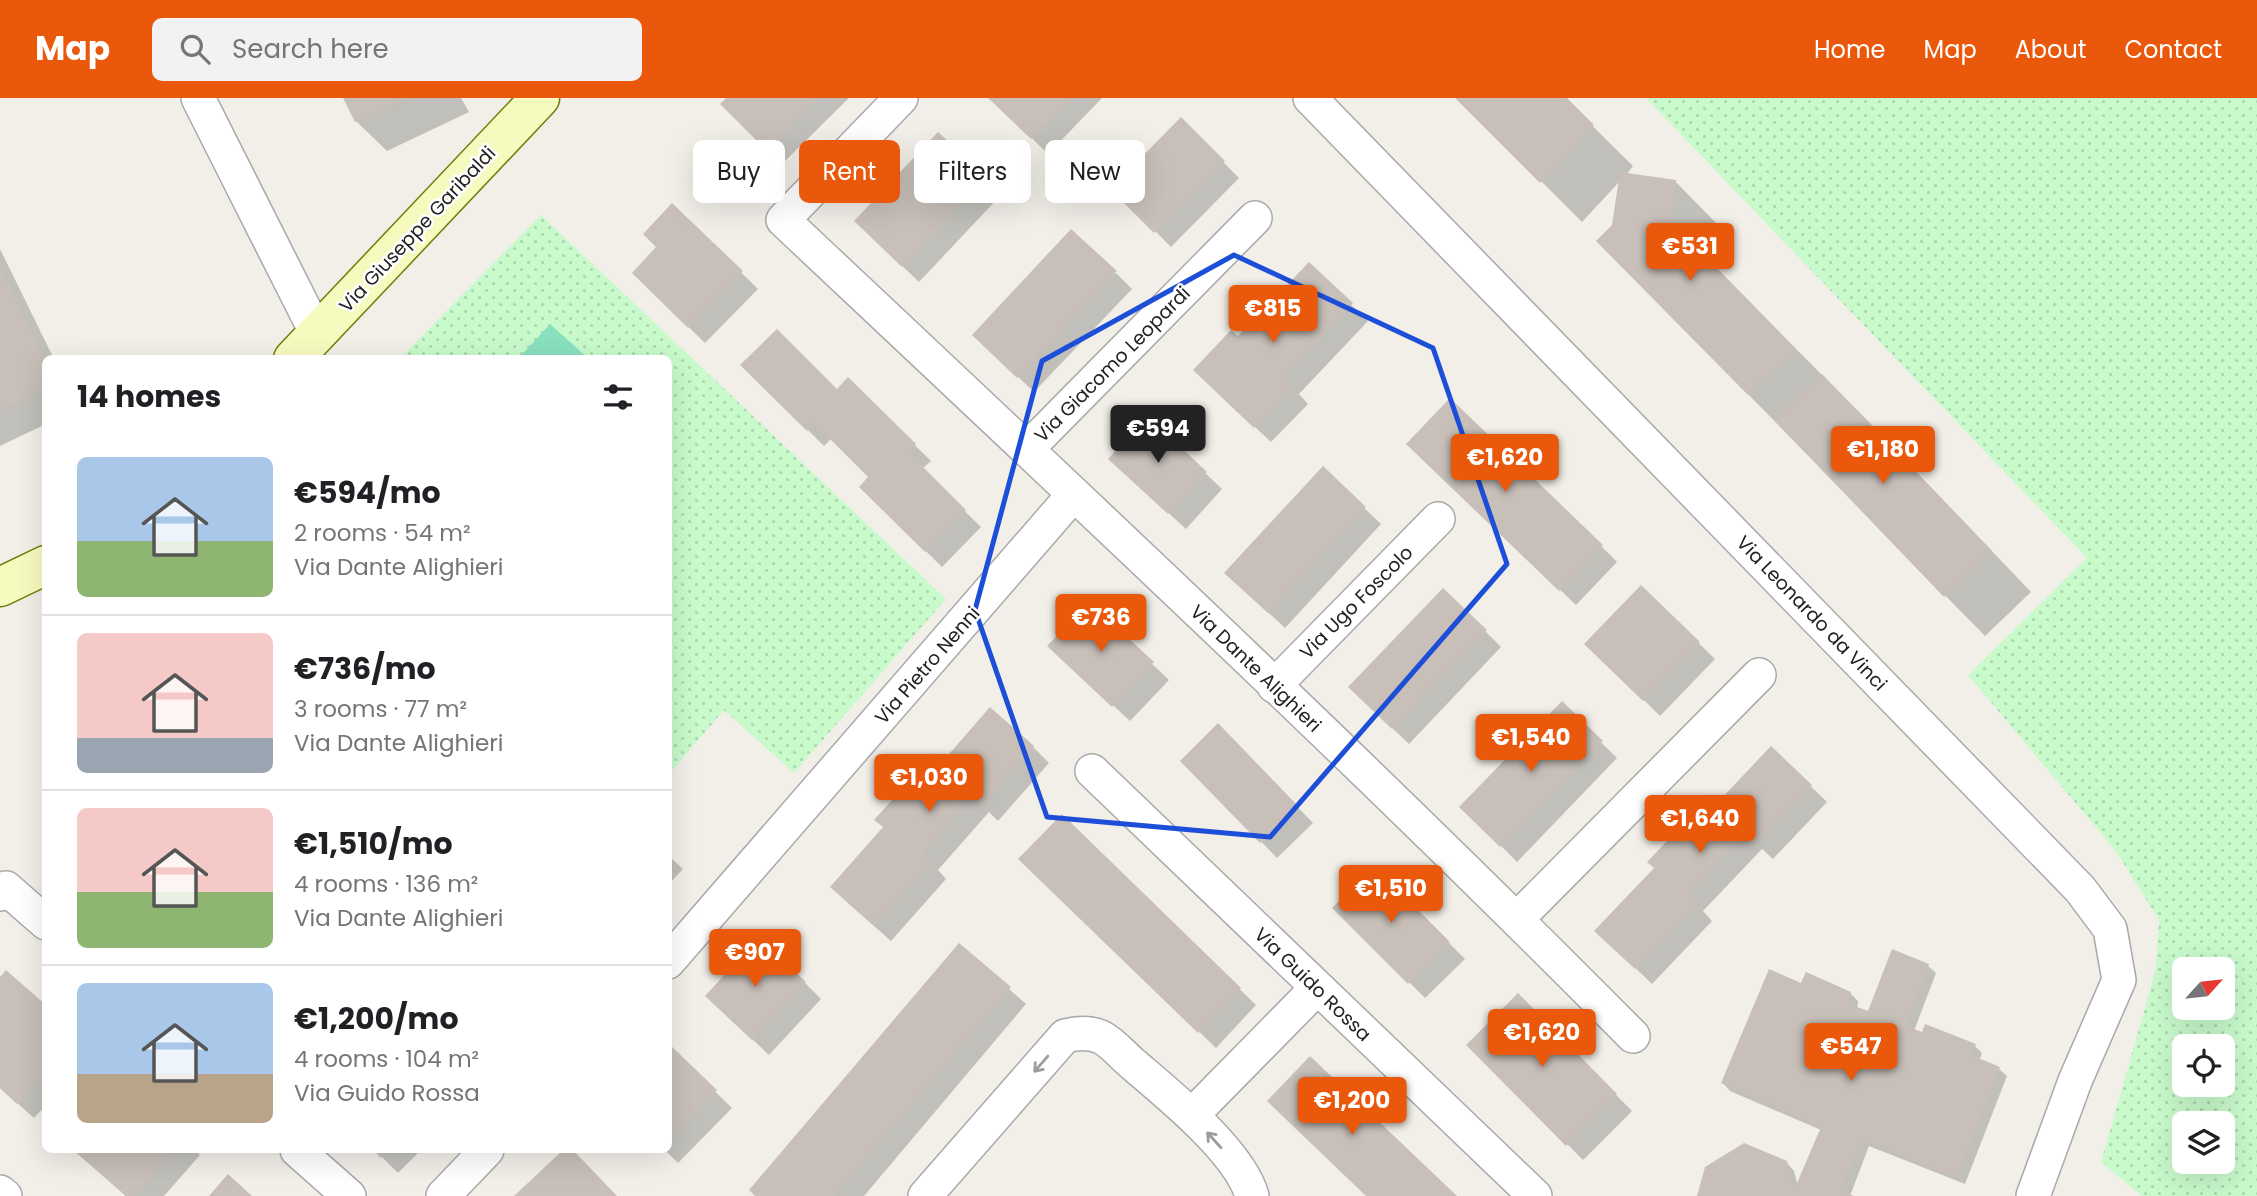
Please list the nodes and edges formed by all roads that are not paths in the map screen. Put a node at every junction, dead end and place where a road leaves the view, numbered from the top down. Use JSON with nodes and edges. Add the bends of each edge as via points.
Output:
{"nodes":[{"id":1,"x":198,"y":98,"type":"edge"},
{"id":2,"x":540,"y":98,"type":"edge"},
{"id":3,"x":901,"y":98,"type":"edge"},
{"id":4,"x":1310,"y":98,"type":"edge"},
{"id":5,"x":1255,"y":218,"type":"dead end"},
{"id":6,"x":305,"y":346,"type":"edge"},
{"id":7,"x":1027,"y":449,"type":"junction"},
{"id":8,"x":1074,"y":494,"type":"junction"},
{"id":9,"x":1438,"y":519,"type":"dead end"},
{"id":10,"x":42,"y":567,"type":"edge"},
{"id":11,"x":0,"y":587,"type":"edge"},
{"id":12,"x":1759,"y":675,"type":"dead end"},
{"id":13,"x":1274,"y":686,"type":"junction"},
{"id":14,"x":1092,"y":771,"type":"dead end"},
{"id":15,"x":0,"y":894,"type":"edge"},
{"id":16,"x":1517,"y":919,"type":"junction"},
{"id":17,"x":42,"y":920,"type":"edge"},
{"id":18,"x":672,"y":957,"type":"edge"},
{"id":19,"x":1317,"y":988,"type":"junction"},
{"id":20,"x":1633,"y":1036,"type":"dead end"},
{"id":21,"x":1192,"y":1115,"type":"junction"},
{"id":22,"x":300,"y":1153,"type":"edge"},
{"id":23,"x":484,"y":1153,"type":"edge"},
{"id":24,"x":0,"y":1192,"type":"edge"},
{"id":25,"x":5,"y":1196,"type":"edge"},
{"id":26,"x":349,"y":1196,"type":"edge"},
{"id":27,"x":443,"y":1196,"type":"edge"},
{"id":28,"x":925,"y":1196,"type":"edge"},
{"id":29,"x":1252,"y":1196,"type":"edge"},
{"id":30,"x":1535,"y":1196,"type":"edge"},
{"id":31,"x":2033,"y":1196,"type":"edge"}],
"edges":[{"from":1,"to":6,"type":"street"},
{"from":2,"to":6,"type":"main road","name":"Via Giuseppe Garibaldi"},
{"from":3,"to":7,"type":"street","name":"Via Dante Alighieri","via":[[783,220]]},
{"from":4,"to":31,"type":"street","name":"Via Leonardo da Vinci","via":[[2080,889],[2110,929],[2119,980],[2075,1081]]},
{"from":5,"to":7,"type":"street","name":"Via Giacomo Leopardi"},
{"from":7,"to":8,"type":"street","name":"Via Dante Alighieri"},
{"from":8,"to":13,"type":"street","name":"Via Dante Alighieri"},
{"from":8,"to":18,"type":"street","name":"Via Pietro Nenni"},
{"from":9,"to":13,"type":"street","name":"Via Ugo Foscolo"},
{"from":10,"to":11,"type":"main road"},
{"from":12,"to":16,"type":"street"},
{"from":13,"to":16,"type":"street","name":"Via Dante Alighieri"},
{"from":14,"to":19,"type":"street","name":"Via Guido Rossa"},
{"from":15,"to":17,"type":"street","via":[[6,888]]},
{"from":16,"to":20,"type":"street","name":"Via Dante Alighieri"},
{"from":19,"to":21,"type":"street"},
{"from":19,"to":30,"type":"street","name":"Via Guido Rossa"},
{"from":21,"to":28,"type":"street","one_way":true,"via":[[1102,1037],[1079,1032],[1065,1036]]},
{"from":29,"to":21,"type":"street","one_way":true,"via":[[1232,1160]]},
{"from":22,"to":26,"type":"street"},
{"from":23,"to":27,"type":"street"},
{"from":24,"to":25,"type":"street"}]}
